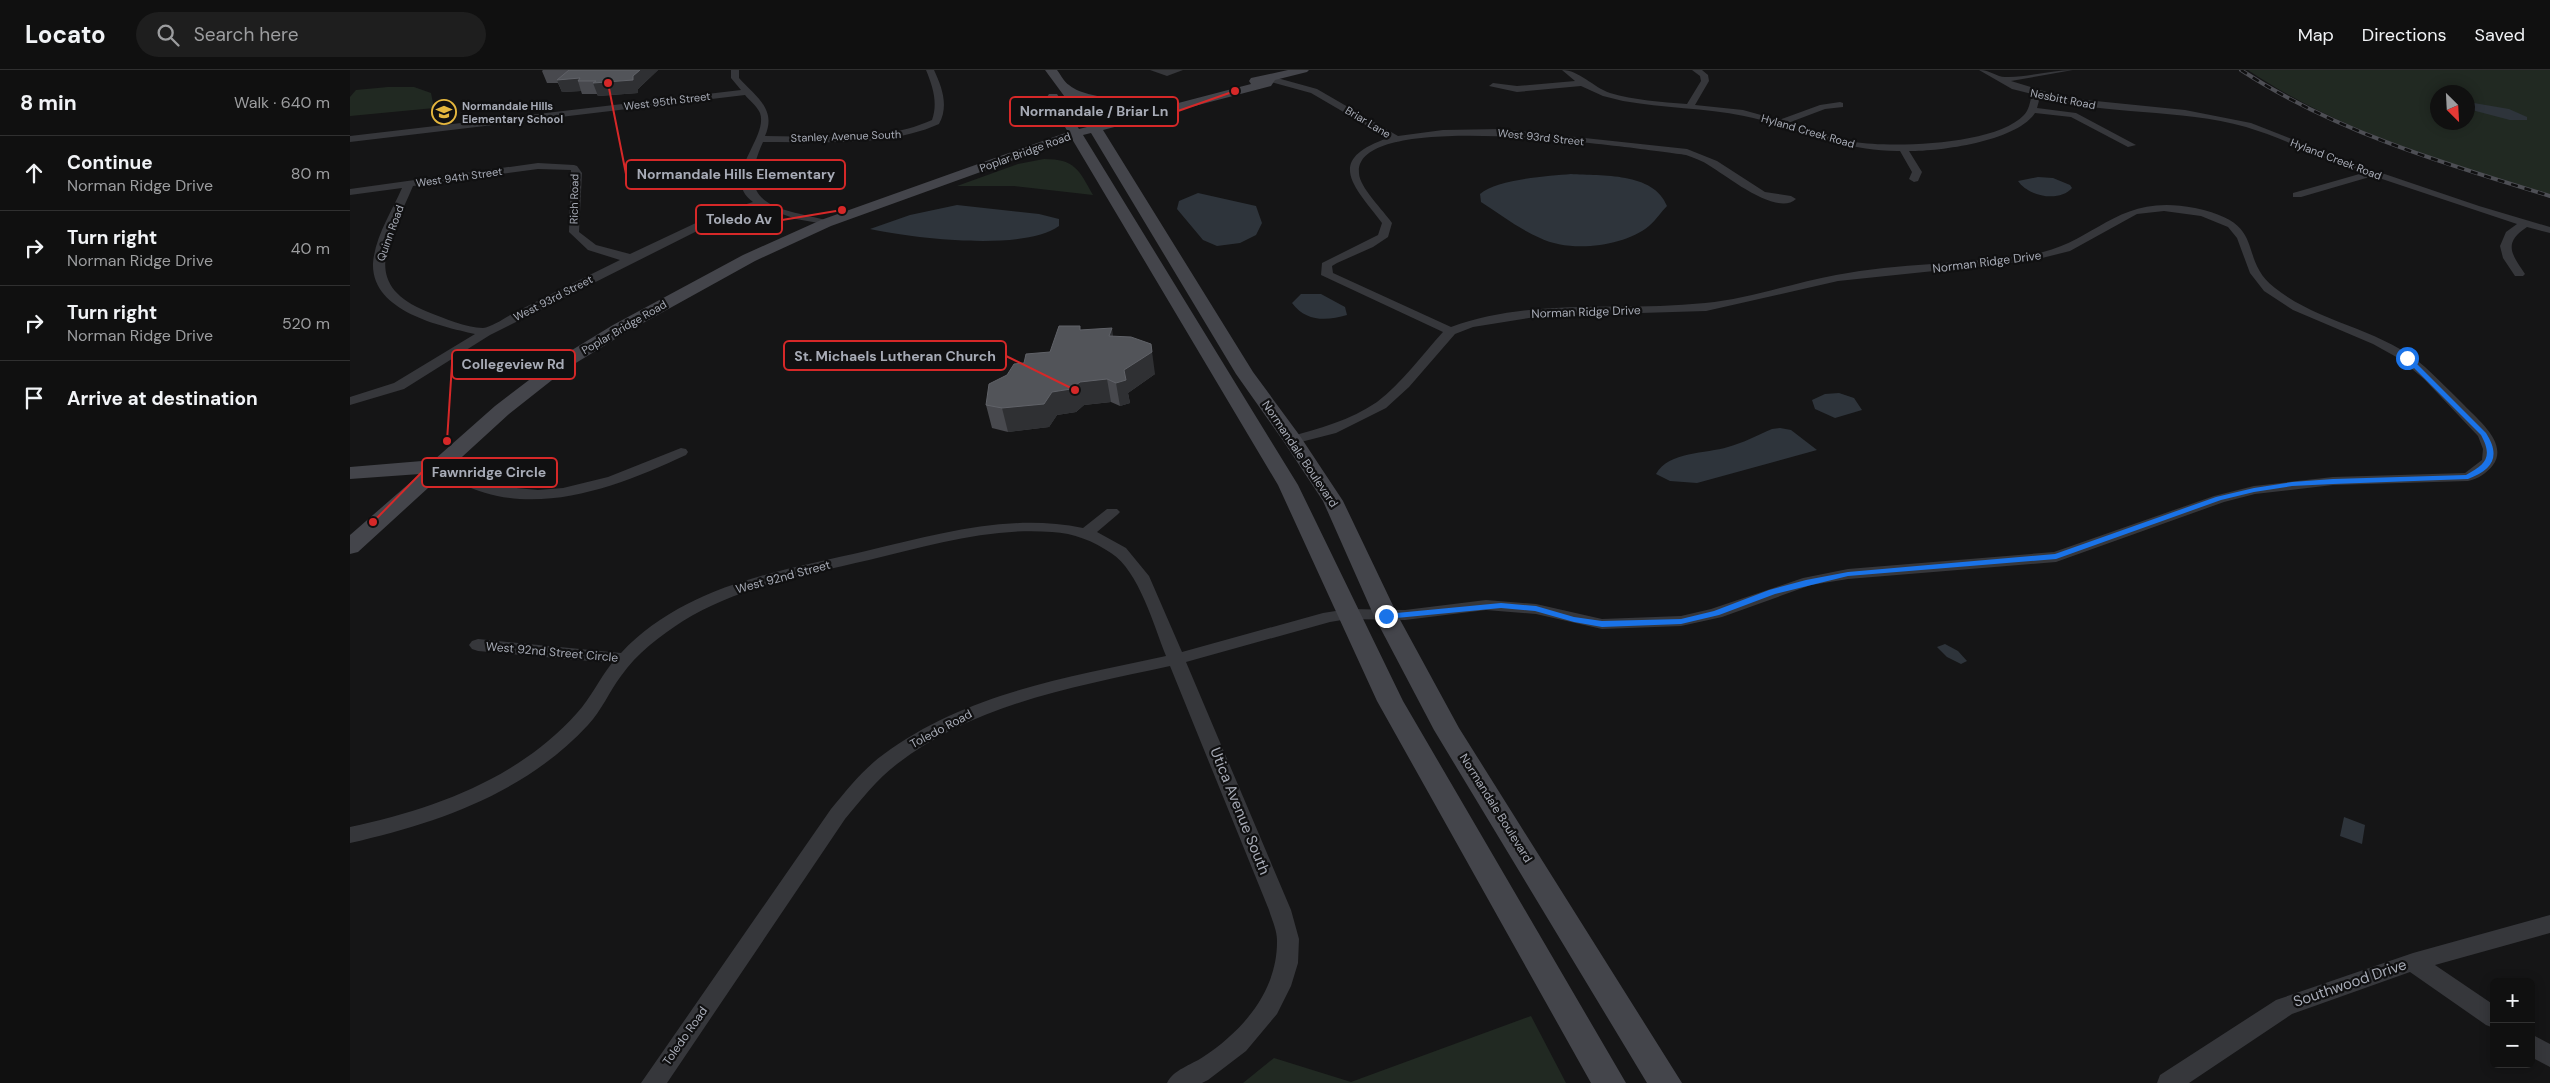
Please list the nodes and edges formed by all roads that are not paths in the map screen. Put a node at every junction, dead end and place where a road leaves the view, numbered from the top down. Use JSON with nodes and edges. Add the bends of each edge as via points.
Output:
{"nodes":[{"id":1,"x":735,"y":70,"type":"edge"},
{"id":2,"x":930,"y":70,"type":"edge"},
{"id":3,"x":1038,"y":70,"type":"edge"},
{"id":4,"x":1051,"y":70,"type":"edge"},
{"id":5,"x":1154,"y":70,"type":"edge"},
{"id":6,"x":1179,"y":70,"type":"edge"},
{"id":7,"x":1303,"y":70,"type":"edge"},
{"id":8,"x":1566,"y":70,"type":"edge"},
{"id":9,"x":1696,"y":70,"type":"edge"},
{"id":10,"x":1983,"y":70,"type":"edge"},
{"id":11,"x":2069,"y":70,"type":"edge"},
{"id":12,"x":1270,"y":78,"type":"junction"},
{"id":13,"x":2004,"y":80,"type":"junction"},
{"id":14,"x":1584,"y":83,"type":"junction"},
{"id":15,"x":1493,"y":86,"type":"dead end"},
{"id":16,"x":1065,"y":88,"type":"junction"},
{"id":17,"x":746,"y":92,"type":"junction"},
{"id":18,"x":2036,"y":94,"type":"junction"},
{"id":19,"x":1190,"y":100,"type":"junction"},
{"id":20,"x":1840,"y":105,"type":"dead end"},
{"id":21,"x":1690,"y":106,"type":"junction"},
{"id":22,"x":2119,"y":108,"type":"joint"},
{"id":23,"x":2033,"y":110,"type":"junction"},
{"id":24,"x":1782,"y":122,"type":"junction"},
{"id":25,"x":1083,"y":128,"type":"junction"},
{"id":26,"x":350,"y":139,"type":"edge"},
{"id":27,"x":759,"y":139,"type":"junction"},
{"id":28,"x":1396,"y":139,"type":"junction"},
{"id":29,"x":2131,"y":145,"type":"dead end"},
{"id":30,"x":1903,"y":149,"type":"junction"},
{"id":31,"x":1687,"y":152,"type":"joint"},
{"id":32,"x":1091,"y":158,"type":"junction"},
{"id":33,"x":568,"y":166,"type":"joint"},
{"id":34,"x":981,"y":169,"type":"junction"},
{"id":35,"x":2373,"y":173,"type":"junction"},
{"id":36,"x":1914,"y":180,"type":"dead end"},
{"id":37,"x":409,"y":184,"type":"junction"},
{"id":38,"x":350,"y":192,"type":"edge"},
{"id":39,"x":2296,"y":195,"type":"dead end"},
{"id":40,"x":1791,"y":199,"type":"dead end"},
{"id":41,"x":887,"y":200,"type":"junction"},
{"id":42,"x":760,"y":203,"type":"junction"},
{"id":43,"x":826,"y":223,"type":"junction"},
{"id":44,"x":2526,"y":223,"type":"junction"},
{"id":45,"x":2550,"y":230,"type":"edge"},
{"id":46,"x":631,"y":258,"type":"junction"},
{"id":47,"x":2519,"y":274,"type":"dead end"},
{"id":48,"x":1451,"y":331,"type":"junction"},
{"id":49,"x":486,"y":332,"type":"junction"},
{"id":50,"x":350,"y":401,"type":"edge"},
{"id":51,"x":1293,"y":440,"type":"junction"},
{"id":52,"x":681,"y":452,"type":"dead end"},
{"id":53,"x":438,"y":466,"type":"junction"},
{"id":54,"x":350,"y":473,"type":"edge"},
{"id":55,"x":1112,"y":512,"type":"dead end"},
{"id":56,"x":382,"y":517,"type":"junction"},
{"id":57,"x":1086,"y":534,"type":"junction"},
{"id":58,"x":350,"y":547,"type":"edge"},
{"id":59,"x":1348,"y":614,"type":"junction"},
{"id":60,"x":1386,"y":616,"type":"junction"},
{"id":61,"x":478,"y":645,"type":"dead end"},
{"id":62,"x":625,"y":659,"type":"junction"},
{"id":63,"x":1177,"y":659,"type":"junction"},
{"id":64,"x":350,"y":835,"type":"edge"},
{"id":65,"x":2550,"y":924,"type":"edge"},
{"id":66,"x":2413,"y":962,"type":"junction"},
{"id":67,"x":2490,"y":1015,"type":"edge"},
{"id":68,"x":2535,"y":1047,"type":"edge"},
{"id":69,"x":2550,"y":1058,"type":"edge"},
{"id":70,"x":653,"y":1083,"type":"edge"},
{"id":71,"x":1179,"y":1083,"type":"edge"},
{"id":72,"x":1608,"y":1083,"type":"edge"},
{"id":73,"x":1665,"y":1083,"type":"edge"},
{"id":74,"x":2169,"y":1083,"type":"edge"}],
"edges":[{"from":1,"to":17,"type":"street","via":[[735,78]]},
{"from":2,"to":27,"type":"street","name":"Stanley Avenue South","via":[[940,100],[938,118],[929,126],[890,135]]},
{"from":3,"to":25,"type":"main road","name":"Normandale Boulevard","via":[[1046,85]]},
{"from":4,"to":16,"type":"main road","name":"Normandale Boulevard"},
{"from":5,"to":6,"type":"street","via":[[1167,73]]},
{"from":7,"to":12,"type":"main road"},
{"from":8,"to":14,"type":"street","name":"Hyland Creek Road"},
{"from":9,"to":21,"type":"street","via":[[1705,78]]},
{"from":10,"to":13,"type":"street","name":"Nesbitt Road"},
{"from":11,"to":13,"type":"street"},
{"from":12,"to":19,"type":"main road","via":[[1267,83]]},
{"from":12,"to":28,"type":"street","name":"Briar Lane","via":[[1314,91]]},
{"from":13,"to":18,"type":"street","name":"Nesbitt Road"},
{"from":14,"to":15,"type":"street","via":[[1517,89]]},
{"from":14,"to":21,"type":"street","name":"Hyland Creek Road","via":[[1630,100]]},
{"from":16,"to":19,"type":"main road","via":[[1087,99],[1117,104]]},
{"from":16,"to":25,"type":"main road","name":"Normandale Boulevard"},
{"from":17,"to":26,"type":"street","name":"West 95th Street"},
{"from":17,"to":27,"type":"street","via":[[766,117]]},
{"from":18,"to":22,"type":"street","name":"Nesbitt Road"},
{"from":18,"to":23,"type":"street"},
{"from":19,"to":25,"type":"main road","name":"Poplar Bridge Road"},
{"from":20,"to":24,"type":"street","via":[[1823,107]]},
{"from":21,"to":24,"type":"street","name":"Hyland Creek Road"},
{"from":22,"to":35,"type":"street","name":"Hyland Creek Road","via":[[2185,112],[2227,120],[2266,131]]},
{"from":23,"to":29,"type":"street","via":[[2073,115]]},
{"from":23,"to":30,"type":"street","name":"Hyland Creek Road","via":[[2024,121],[1979,138],[1944,147]]},
{"from":24,"to":30,"type":"street","name":"Hyland Creek Road","via":[[1842,142]]},
{"from":25,"to":32,"type":"main road","name":"Normandale Boulevard"},
{"from":25,"to":34,"type":"main road","name":"Poplar Bridge Road"},
{"from":25,"to":41,"type":"main road","name":"Poplar Bridge Road","via":[[904,191]]},
{"from":25,"to":51,"type":"main road","name":"Normandale Boulevard","via":[[1141,200],[1245,374]]},
{"from":27,"to":42,"type":"street","via":[[745,179],[750,194]]},
{"from":28,"to":31,"type":"street","name":"West 93rd Street","via":[[1426,134],[1501,132]]},
{"from":28,"to":48,"type":"street","name":"Briar Lane","via":[[1373,147],[1356,161],[1352,175],[1387,223],[1383,237],[1332,260],[1325,270],[1333,280]]},
{"from":30,"to":36,"type":"street","via":[[1916,172]]},
{"from":31,"to":40,"type":"street","via":[[1701,156],[1763,196]]},
{"from":32,"to":34,"type":"main road","via":[[1066,153],[1033,156]]},
{"from":32,"to":59,"type":"main road","name":"Normandale Boulevard","via":[[1288,485]]},
{"from":33,"to":37,"type":"street","name":"West 94th Street","via":[[538,166]]},
{"from":33,"to":46,"type":"street","name":"Rich Road","via":[[577,173],[574,232],[590,246]]},
{"from":34,"to":41,"type":"main road","name":"Poplar Bridge Road"},
{"from":35,"to":39,"type":"street"},
{"from":35,"to":44,"type":"street","name":"Hyland Creek Road"},
{"from":37,"to":38,"type":"street","name":"West 94th Street"},
{"from":37,"to":49,"type":"street","name":"Quinn Road","via":[[382,251],[378,265],[380,278],[400,303],[419,313]]},
{"from":41,"to":43,"type":"main road","name":"Poplar Bridge Road"},
{"from":42,"to":43,"type":"street"},
{"from":42,"to":46,"type":"street","name":"West 93rd Street","via":[[702,223]]},
{"from":43,"to":53,"type":"main road","name":"Poplar Bridge Road","via":[[709,279],[560,365]]},
{"from":44,"to":45,"type":"street","name":"Hyland Creek Road"},
{"from":44,"to":47,"type":"street","via":[[2510,233],[2504,242],[2505,252]]},
{"from":46,"to":49,"type":"street","name":"West 93rd Street"},
{"from":48,"to":51,"type":"street","name":"Norman Ridge Drive","via":[[1381,405],[1331,430]]},
{"from":48,"to":60,"type":"street","name":"Norman Ridge Drive","via":[[1470,324],[1542,312],[1706,307],[1838,278],[2030,258],[2056,252],[2130,212],[2174,209],[2207,215],[2233,226],[2240,232],[2255,277],[2282,300],[2368,336],[2407,358],[2484,434],[2491,447],[2490,459],[2482,469],[2468,477],[2325,482],[2254,490],[2219,499],[2056,557],[1848,574],[1809,581],[1716,613],[1681,621],[1602,624],[1536,609],[1501,606]]},
{"from":49,"to":50,"type":"street","name":"West 93rd Street","via":[[399,386]]},
{"from":51,"to":60,"type":"main road","name":"Normandale Boulevard","via":[[1333,501]]},
{"from":52,"to":53,"type":"street","via":[[613,480],[565,491],[537,493],[490,490]]},
{"from":53,"to":54,"type":"main road"},
{"from":53,"to":56,"type":"main road","name":"Poplar Bridge Road"},
{"from":54,"to":56,"type":"main road","via":[[380,479],[388,484],[391,492]]},
{"from":55,"to":57,"type":"street"},
{"from":56,"to":58,"type":"main road","name":"Poplar Bridge Road"},
{"from":57,"to":62,"type":"street","name":"West 92nd Street","via":[[1025,525],[995,528],[779,576],[720,596],[688,611]]},
{"from":57,"to":63,"type":"street","name":"Utica Avenue South","via":[[1121,549],[1135,563]]},
{"from":59,"to":60,"type":"street","name":"Toledo Road"},
{"from":59,"to":63,"type":"street","name":"Toledo Road"},
{"from":59,"to":72,"type":"main road","name":"Normandale Boulevard","via":[[1390,701]]},
{"from":60,"to":73,"type":"main road","name":"Normandale Boulevard","via":[[1447,730]]},
{"from":61,"to":62,"type":"street","name":"West 92nd Street Circle"},
{"from":62,"to":64,"type":"street","name":"West 92nd Street","via":[[583,719],[557,745],[523,769],[438,812],[393,827]]},
{"from":63,"to":70,"type":"street","name":"Toledo Road","via":[[1026,693],[989,705],[919,739],[889,760],[838,814]]},
{"from":63,"to":71,"type":"street","name":"Utica Avenue South","via":[[1280,910],[1288,939],[1284,971],[1272,1002],[1254,1028],[1232,1051],[1204,1072]]},
{"from":65,"to":66,"type":"street","name":"Southwood Drive"},
{"from":66,"to":67,"type":"street"},
{"from":66,"to":74,"type":"street","name":"Southwood Drive","via":[[2284,1007]]},
{"from":68,"to":69,"type":"street"}]}
